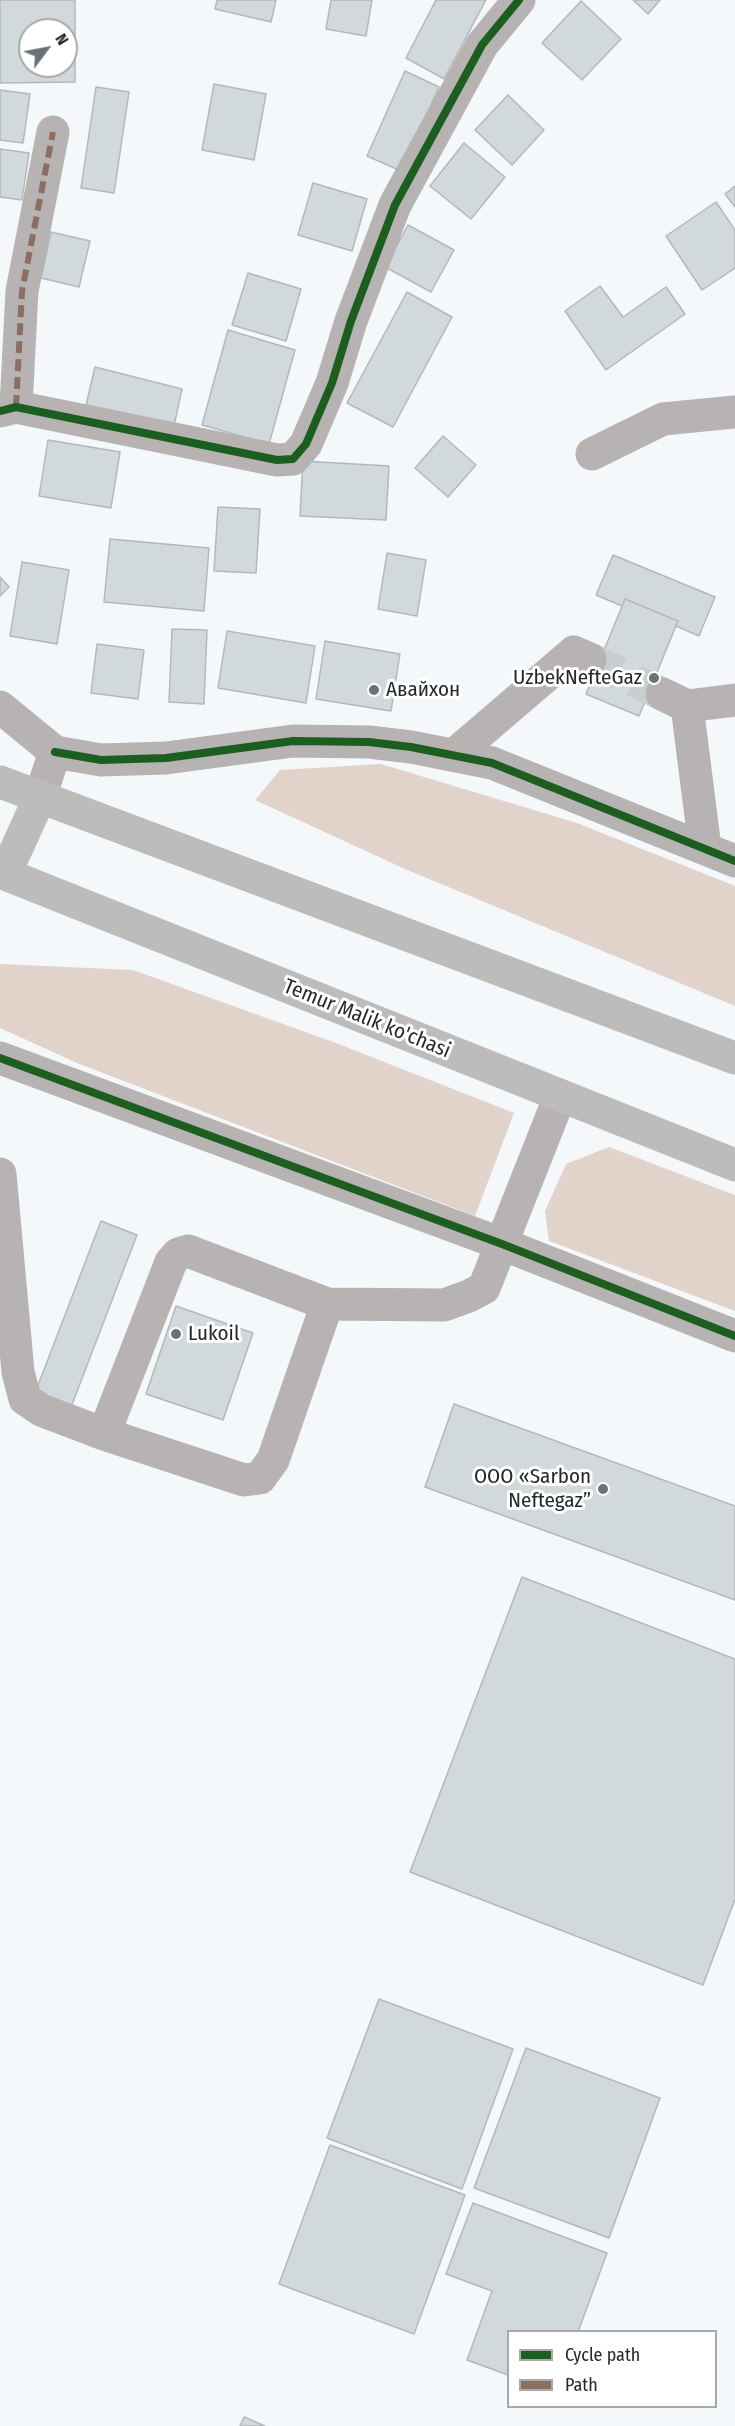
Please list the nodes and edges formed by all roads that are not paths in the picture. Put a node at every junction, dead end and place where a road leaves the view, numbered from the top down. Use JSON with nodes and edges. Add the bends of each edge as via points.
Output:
{"nodes":[{"id":1,"x":517,"y":1,"type":"edge"},
{"id":2,"x":53,"y":132,"type":"dead end"},
{"id":3,"x":8,"y":409,"type":"edge"},
{"id":4,"x":735,"y":412,"type":"edge"},
{"id":5,"x":592,"y":454,"type":"dead end"},
{"id":6,"x":590,"y":659,"type":"tunnel mouth"},
{"id":7,"x":735,"y":700,"type":"edge"},
{"id":8,"x":0,"y":707,"type":"edge"},
{"id":9,"x":54,"y":752,"type":"junction"},
{"id":10,"x":455,"y":754,"type":"junction"},
{"id":11,"x":0,"y":782,"type":"edge"},
{"id":12,"x":40,"y":797,"type":"junction"},
{"id":13,"x":705,"y":848,"type":"junction"},
{"id":14,"x":735,"y":861,"type":"edge"},
{"id":15,"x":2,"y":873,"type":"edge"},
{"id":16,"x":0,"y":1058,"type":"edge"},
{"id":17,"x":735,"y":1058,"type":"edge"},
{"id":18,"x":560,"y":1096,"type":"junction"},
{"id":19,"x":735,"y":1165,"type":"edge"},
{"id":20,"x":0,"y":1174,"type":"edge"},
{"id":21,"x":502,"y":1245,"type":"junction"},
{"id":22,"x":327,"y":1304,"type":"junction"},
{"id":23,"x":735,"y":1336,"type":"edge"},
{"id":24,"x":104,"y":1434,"type":"junction"}],
"edges":[{"from":1,"to":3,"type":"street","via":[[482,45],[395,205],[332,383],[306,444],[293,459],[276,460]]},
{"from":2,"to":3,"type":"street","via":[[22,291]]},
{"from":4,"to":5,"type":"street","via":[[663,419]]},
{"from":6,"to":10,"type":"street","via":[[574,652]]},
{"from":7,"to":13,"type":"street","via":[[674,700]]},
{"from":8,"to":9,"type":"street"},
{"from":9,"to":10,"type":"street","via":[[101,760],[166,758],[293,741],[330,741]]},
{"from":9,"to":12,"type":"street"},
{"from":10,"to":13,"type":"street","via":[[492,763]]},
{"from":11,"to":12,"type":"highway"},
{"from":12,"to":15,"type":"highway"},
{"from":12,"to":17,"type":"highway"},
{"from":13,"to":14,"type":"street"},
{"from":15,"to":18,"type":"highway","name":"Temur Malik ko'chasi"},
{"from":16,"to":21,"type":"street"},
{"from":18,"to":19,"type":"highway","name":"Temur Malik ko'chasi"},
{"from":18,"to":21,"type":"street"},
{"from":20,"to":24,"type":"street","via":[[18,1372],[25,1400]]},
{"from":21,"to":22,"type":"street","via":[[484,1288],[444,1305]]},
{"from":21,"to":23,"type":"street"},
{"from":22,"to":24,"type":"street","via":[[273,1460],[261,1478],[244,1480]]},
{"from":22,"to":24,"type":"street","via":[[188,1251],[178,1254],[171,1262]]}]}
